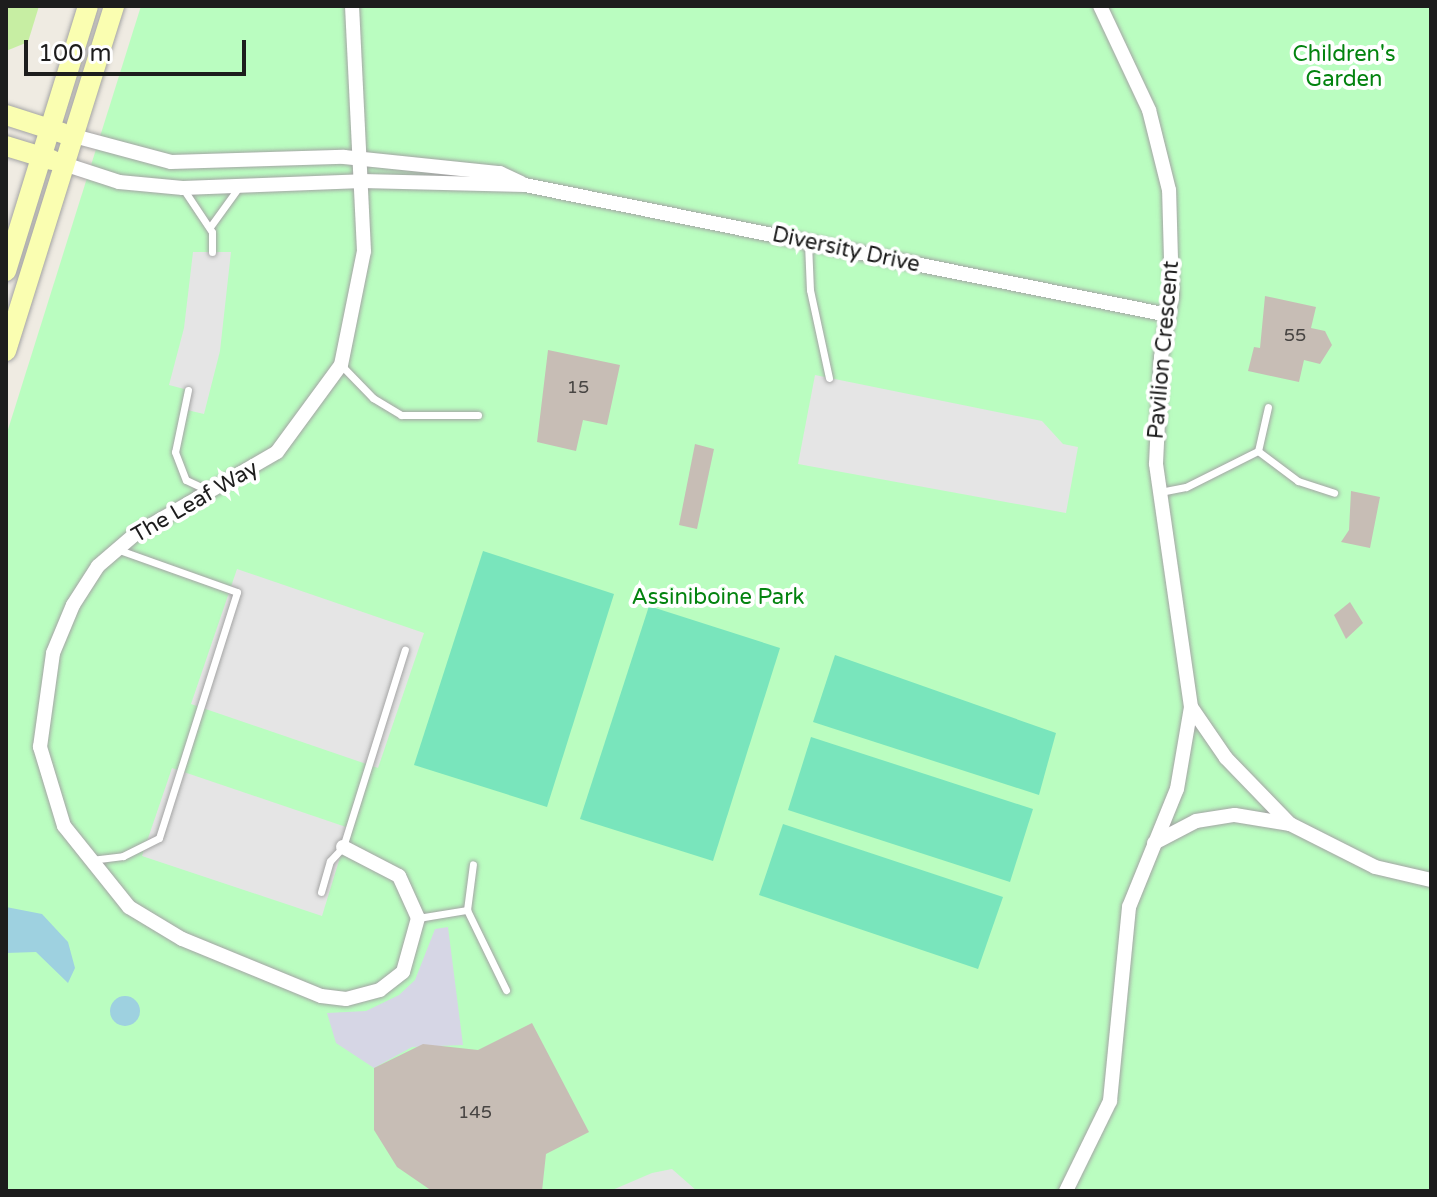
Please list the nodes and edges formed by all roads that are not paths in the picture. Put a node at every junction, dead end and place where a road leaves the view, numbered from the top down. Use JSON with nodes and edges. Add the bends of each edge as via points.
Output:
{"nodes":[{"id":1,"x":88,"y":6,"type":"edge"},
{"id":2,"x":114,"y":6,"type":"edge"},
{"id":3,"x":352,"y":6,"type":"edge"},
{"id":4,"x":1100,"y":6,"type":"edge"},
{"id":5,"x":6,"y":115,"type":"edge"},
{"id":6,"x":49,"y":129,"type":"junction"},
{"id":7,"x":74,"y":136,"type":"junction"},
{"id":8,"x":6,"y":146,"type":"edge"},
{"id":9,"x":40,"y":156,"type":"junction"},
{"id":10,"x":360,"y":158,"type":"junction"},
{"id":11,"x":64,"y":164,"type":"junction"},
{"id":12,"x":362,"y":181,"type":"junction"},
{"id":13,"x":241,"y":185,"type":"junction"},
{"id":14,"x":525,"y":185,"type":"junction"},
{"id":15,"x":183,"y":188,"type":"junction"},
{"id":16,"x":210,"y":227,"type":"junction"},
{"id":17,"x":808,"y":243,"type":"junction"},
{"id":18,"x":212,"y":252,"type":"dead end"},
{"id":19,"x":6,"y":271,"type":"edge"},
{"id":20,"x":1168,"y":315,"type":"junction"},
{"id":21,"x":6,"y":351,"type":"edge"},
{"id":22,"x":341,"y":365,"type":"junction"},
{"id":23,"x":829,"y":378,"type":"dead end"},
{"id":24,"x":188,"y":390,"type":"dead end"},
{"id":25,"x":1268,"y":407,"type":"dead end"},
{"id":26,"x":478,"y":415,"type":"dead end"},
{"id":27,"x":1258,"y":451,"type":"junction"},
{"id":28,"x":215,"y":492,"type":"junction"},
{"id":29,"x":1158,"y":493,"type":"junction"},
{"id":30,"x":1334,"y":493,"type":"dead end"},
{"id":31,"x":116,"y":549,"type":"junction"},
{"id":32,"x":405,"y":649,"type":"dead end"},
{"id":33,"x":1191,"y":707,"type":"junction"},
{"id":34,"x":1290,"y":824,"type":"junction"},
{"id":35,"x":1154,"y":843,"type":"junction"},
{"id":36,"x":343,"y":847,"type":"junction"},
{"id":37,"x":89,"y":860,"type":"junction"},
{"id":38,"x":473,"y":864,"type":"dead end"},
{"id":39,"x":1431,"y":880,"type":"edge"},
{"id":40,"x":321,"y":892,"type":"dead end"},
{"id":41,"x":467,"y":910,"type":"junction"},
{"id":42,"x":418,"y":918,"type":"junction"},
{"id":43,"x":506,"y":990,"type":"dead end"},
{"id":44,"x":1066,"y":1191,"type":"edge"}],
"edges":[{"from":1,"to":6,"type":"main road"},
{"from":2,"to":7,"type":"main road"},
{"from":3,"to":10,"type":"street","name":"The Leaf Way"},
{"from":4,"to":20,"type":"street","name":"Pavilion Crescent","via":[[1142,92],[1166,169],[1172,233]]},
{"from":5,"to":6,"type":"main road"},
{"from":6,"to":7,"type":"main road"},
{"from":6,"to":9,"type":"main road"},
{"from":7,"to":10,"type":"street","name":"Diversity Drive","via":[[171,162]]},
{"from":7,"to":11,"type":"main road"},
{"from":8,"to":9,"type":"main road"},
{"from":9,"to":11,"type":"main road"},
{"from":9,"to":19,"type":"main road"},
{"from":10,"to":12,"type":"street","name":"The Leaf Way"},
{"from":10,"to":14,"type":"street","name":"Diversity Drive","via":[[500,173]]},
{"from":11,"to":15,"type":"street","name":"Diversity Drive","via":[[119,182]]},
{"from":11,"to":21,"type":"main road"},
{"from":12,"to":13,"type":"street","name":"Diversity Drive"},
{"from":12,"to":14,"type":"street","name":"Diversity Drive"},
{"from":12,"to":22,"type":"street","name":"The Leaf Way","via":[[363,270]]},
{"from":13,"to":15,"type":"street","name":"Diversity Drive"},
{"from":13,"to":16,"type":"lane"},
{"from":14,"to":17,"type":"street","name":"Diversity Drive"},
{"from":15,"to":16,"type":"lane"},
{"from":16,"to":18,"type":"lane"},
{"from":17,"to":20,"type":"street","name":"Diversity Drive"},
{"from":17,"to":23,"type":"lane","via":[[810,290]]},
{"from":20,"to":29,"type":"street","name":"Pavilion Crescent","via":[[1156,427]]},
{"from":22,"to":26,"type":"lane","via":[[373,398],[401,415]]},
{"from":22,"to":28,"type":"street","name":"The Leaf Way","via":[[291,438]]},
{"from":24,"to":28,"type":"lane","via":[[175,452],[180,471],[193,486]]},
{"from":25,"to":27,"type":"lane"},
{"from":27,"to":29,"type":"lane","via":[[1186,487]]},
{"from":27,"to":30,"type":"lane","via":[[1298,481]]},
{"from":28,"to":31,"type":"street","name":"The Leaf Way"},
{"from":29,"to":33,"type":"street","name":"Pavilion Crescent"},
{"from":31,"to":37,"type":"street","name":"The Leaf Way","via":[[86,584],[63,628],[41,724],[47,786]]},
{"from":31,"to":37,"type":"lane","via":[[237,592],[159,838],[123,856]]},
{"from":32,"to":36,"type":"lane"},
{"from":33,"to":34,"type":"street","via":[[1226,758]]},
{"from":33,"to":35,"type":"street","name":"Pavilion Crescent","via":[[1182,771]]},
{"from":34,"to":35,"type":"street","via":[[1221,816]]},
{"from":34,"to":39,"type":"street","via":[[1375,867]]},
{"from":35,"to":44,"type":"street","name":"Pavilion Crescent","via":[[1129,907],[1110,1101]]},
{"from":36,"to":40,"type":"lane","via":[[330,861]]},
{"from":36,"to":42,"type":"street","via":[[399,876]]},
{"from":37,"to":42,"type":"street","name":"The Leaf Way","via":[[147,922],[321,996],[346,999],[391,983],[410,957]]},
{"from":38,"to":41,"type":"lane"},
{"from":41,"to":42,"type":"lane"},
{"from":41,"to":43,"type":"lane"}]}
